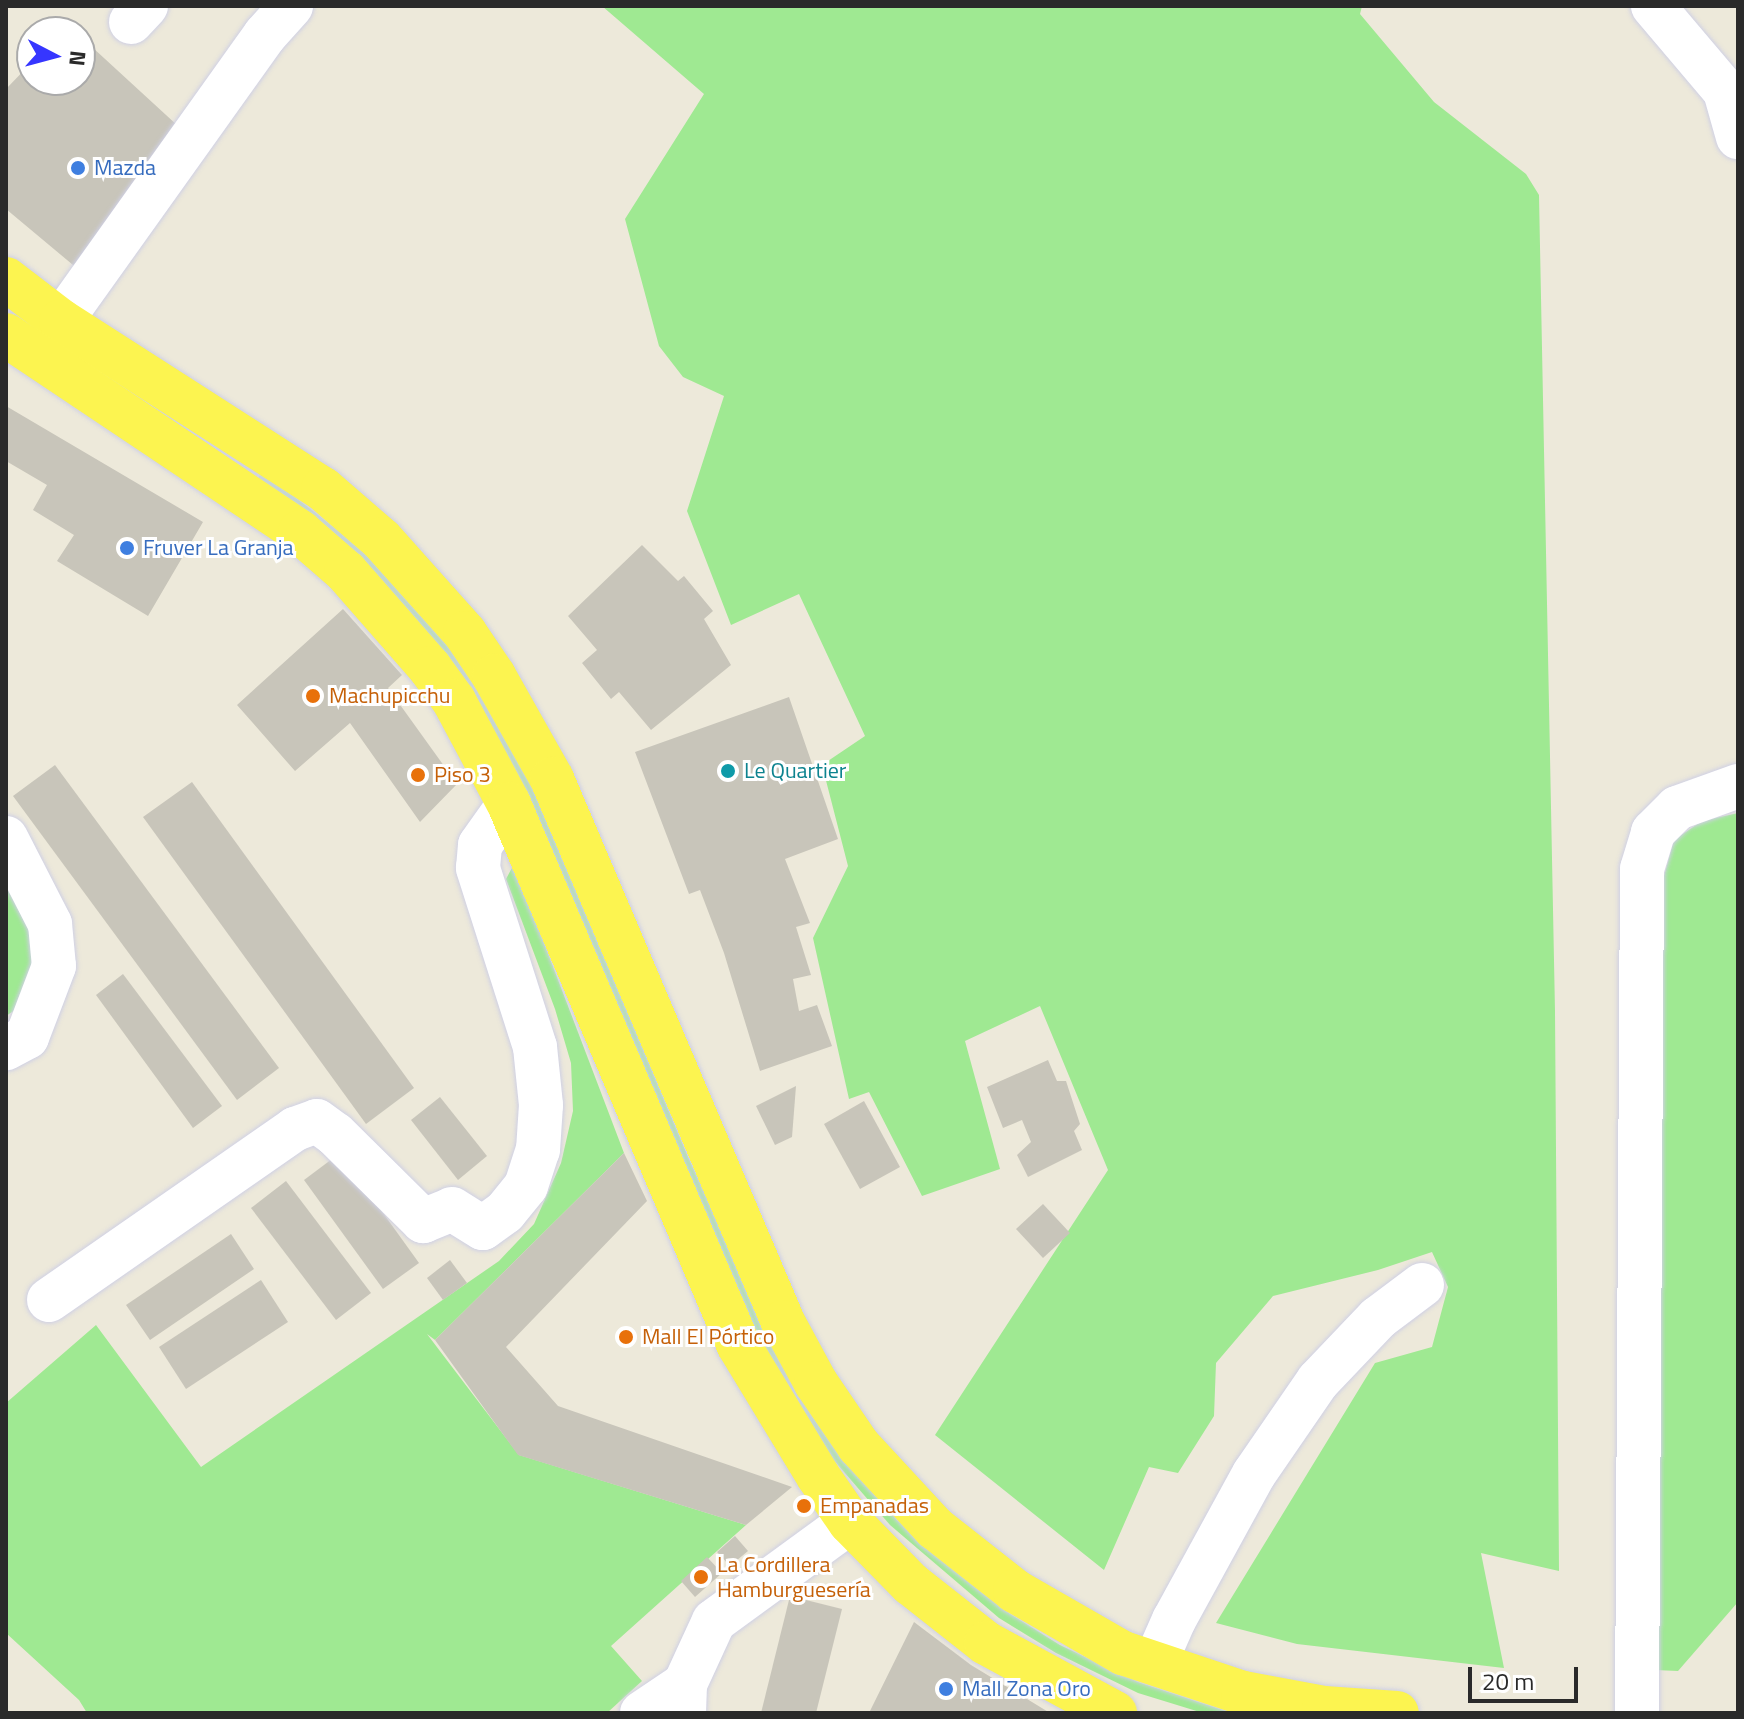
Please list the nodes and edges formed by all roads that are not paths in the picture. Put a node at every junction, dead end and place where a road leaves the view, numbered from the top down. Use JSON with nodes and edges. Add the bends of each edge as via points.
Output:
{"nodes":[{"id":1,"x":291,"y":6,"type":"edge"},
{"id":2,"x":1653,"y":6,"type":"edge"},
{"id":3,"x":1738,"y":137,"type":"edge"},
{"id":4,"x":6,"y":279,"type":"edge"},
{"id":5,"x":61,"y":321,"type":"junction"},
{"id":6,"x":6,"y":335,"type":"edge"},
{"id":7,"x":224,"y":425,"type":"junction"},
{"id":8,"x":202,"y":464,"type":"junction"},
{"id":9,"x":1738,"y":786,"type":"edge"},
{"id":10,"x":509,"y":804,"type":"junction"},
{"id":11,"x":6,"y":838,"type":"edge"},
{"id":12,"x":6,"y":1048,"type":"edge"},
{"id":13,"x":1422,"y":1285,"type":"dead end"},
{"id":14,"x":49,"y":1300,"type":"dead end"},
{"id":15,"x":850,"y":1522,"type":"junction"},
{"id":16,"x":1155,"y":1663,"type":"junction"},
{"id":17,"x":684,"y":1698,"type":"edge"},
{"id":18,"x":642,"y":1713,"type":"edge"},
{"id":19,"x":1115,"y":1713,"type":"edge"},
{"id":20,"x":1397,"y":1713,"type":"edge"},
{"id":21,"x":1637,"y":1713,"type":"edge"}],
"edges":[{"from":1,"to":5,"type":"street"},
{"from":2,"to":3,"type":"street","via":[[1725,91]]},
{"from":4,"to":5,"type":"main road"},
{"from":5,"to":7,"type":"main road"},
{"from":6,"to":8,"type":"main road"},
{"from":7,"to":8,"type":"main road"},
{"from":7,"to":16,"type":"main road","via":[[323,489],[381,539],[465,633],[494,676],[552,779],[783,1322],[859,1446],[935,1528],[1015,1591],[1123,1653]]},
{"from":8,"to":10,"type":"main road","via":[[300,532],[346,572],[454,701]]},
{"from":9,"to":21,"type":"street","via":[[1677,808],[1653,832],[1642,869]]},
{"from":10,"to":14,"type":"street","via":[[480,845],[478,868],[535,1047],[541,1105],[538,1150],[526,1186],[505,1212],[483,1228],[452,1209],[423,1221],[317,1121],[295,1129]]},
{"from":10,"to":15,"type":"main road","via":[[738,1344]]},
{"from":11,"to":12,"type":"street","via":[[50,924],[54,966],[27,1037]]},
{"from":13,"to":16,"type":"street","via":[[1378,1318],[1318,1381],[1254,1474]]},
{"from":15,"to":17,"type":"street","via":[[714,1621]]},
{"from":15,"to":19,"type":"main road","via":[[911,1584],[986,1643]]},
{"from":16,"to":20,"type":"main road","via":[[1243,1693],[1324,1708]]},
{"from":17,"to":18,"type":"street"}]}
